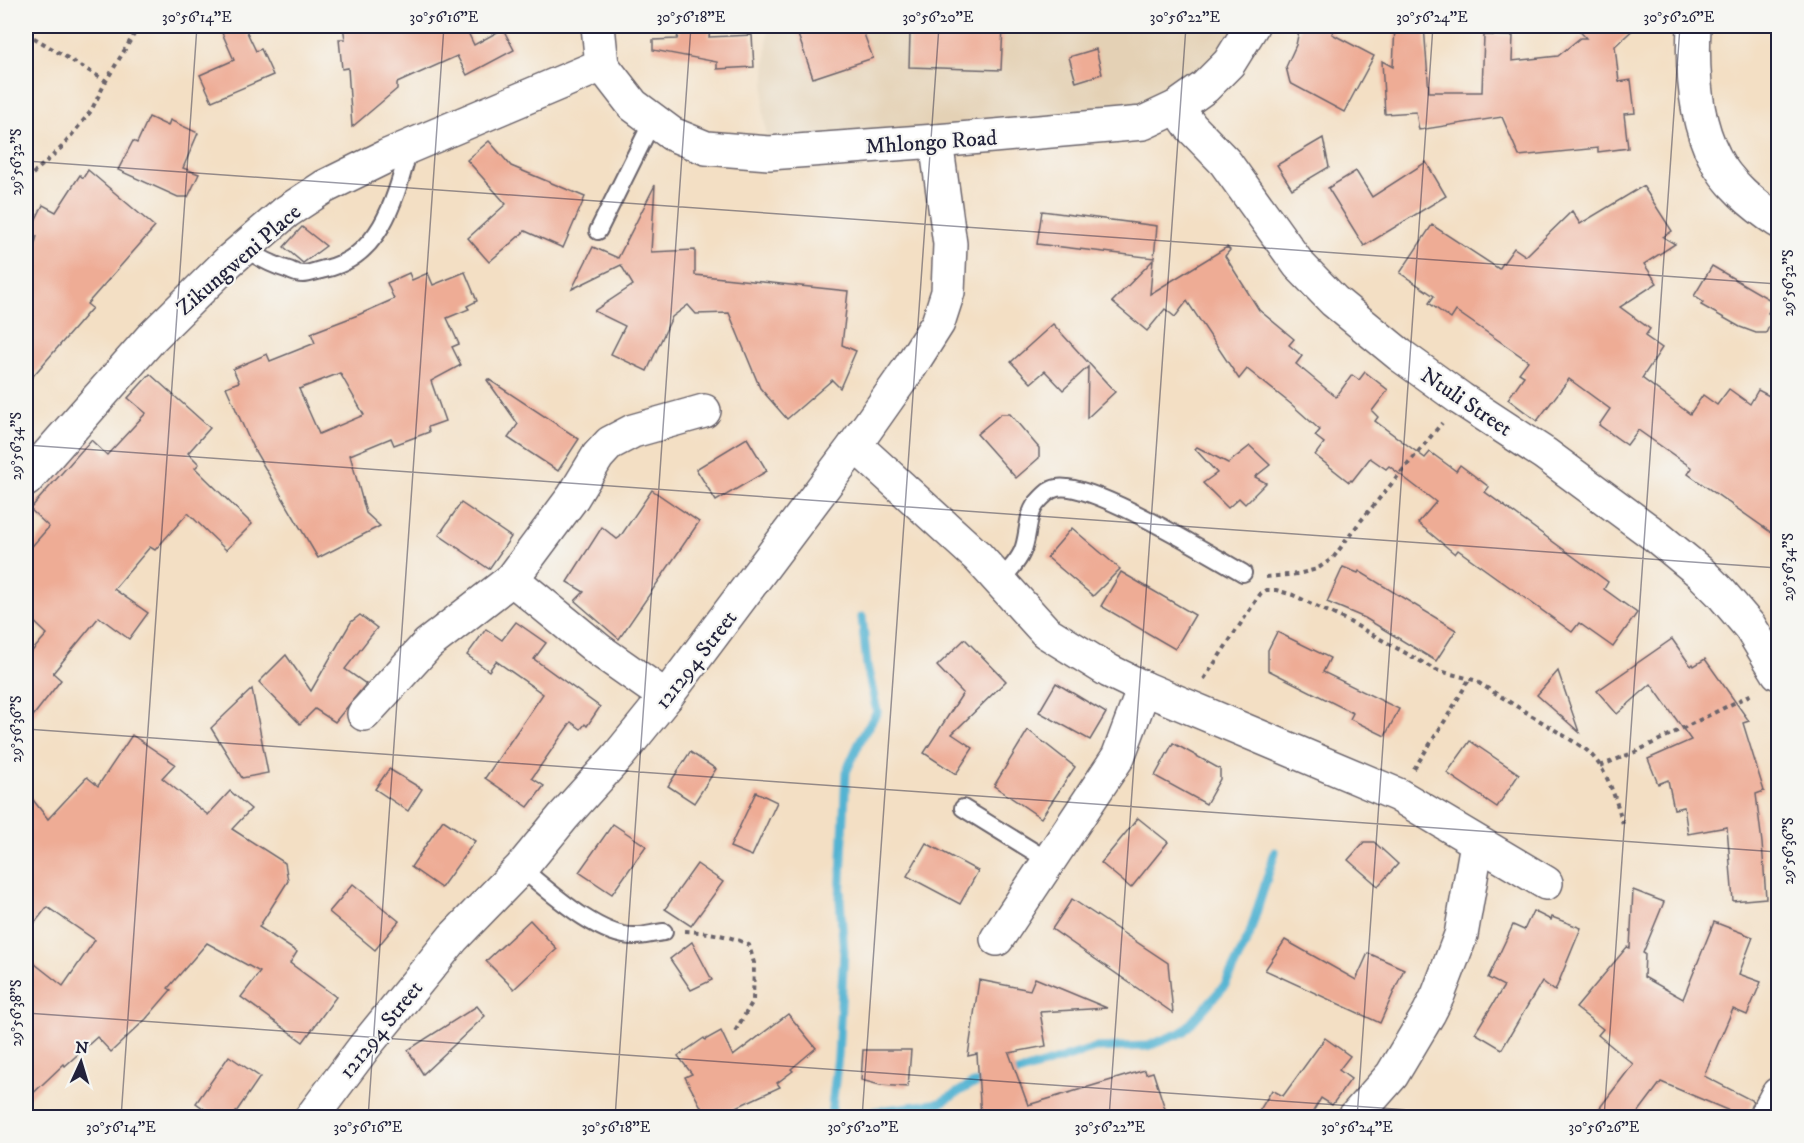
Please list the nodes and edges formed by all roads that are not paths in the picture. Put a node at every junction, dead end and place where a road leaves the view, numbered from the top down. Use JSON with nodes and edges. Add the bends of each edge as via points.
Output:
{"nodes":[{"id":1,"x":598,"y":26,"type":"edge"},
{"id":2,"x":1252,"y":26,"type":"edge"},
{"id":3,"x":1694,"y":26,"type":"edge"},
{"id":4,"x":602,"y":65,"type":"junction"},
{"id":5,"x":1177,"y":107,"type":"junction"},
{"id":6,"x":653,"y":120,"type":"junction"},
{"id":7,"x":936,"y":141,"type":"junction"},
{"id":8,"x":410,"y":146,"type":"junction"},
{"id":9,"x":1779,"y":221,"type":"edge"},
{"id":10,"x":598,"y":231,"type":"dead end"},
{"id":11,"x":244,"y":248,"type":"junction"},
{"id":12,"x":704,"y":411,"type":"dead end"},
{"id":13,"x":855,"y":445,"type":"junction"},
{"id":14,"x":26,"y":480,"type":"edge"},
{"id":15,"x":1243,"y":573,"type":"road end"},
{"id":16,"x":512,"y":579,"type":"junction"},
{"id":17,"x":999,"y":581,"type":"junction"},
{"id":18,"x":1768,"y":682,"type":"edge"},
{"id":19,"x":1144,"y":687,"type":"junction"},
{"id":20,"x":666,"y":698,"type":"junction"},
{"id":21,"x":364,"y":714,"type":"dead end"},
{"id":22,"x":963,"y":808,"type":"dead end"},
{"id":23,"x":1477,"y":843,"type":"junction"},
{"id":24,"x":1049,"y":861,"type":"junction"},
{"id":25,"x":521,"y":868,"type":"junction"},
{"id":26,"x":1546,"y":883,"type":"dead end"},
{"id":27,"x":664,"y":932,"type":"road end"},
{"id":28,"x":997,"y":939,"type":"dead end"},
{"id":29,"x":1779,"y":1094,"type":"edge"},
{"id":30,"x":311,"y":1118,"type":"edge"},
{"id":31,"x":1354,"y":1118,"type":"edge"},
{"id":32,"x":1765,"y":1118,"type":"edge"}],
"edges":[{"from":1,"to":4,"type":"street"},
{"from":2,"to":5,"type":"street","name":"Mhlongo Road","via":[[1229,63]]},
{"from":3,"to":9,"type":"street","via":[[1696,90],[1702,128],[1714,158],[1735,185]]},
{"from":4,"to":6,"type":"street","name":"Mhlongo Road","via":[[633,105]]},
{"from":4,"to":8,"type":"street","name":"Zikungweni Place"},
{"from":5,"to":7,"type":"street","name":"Mhlongo Road","via":[[1143,123]]},
{"from":5,"to":18,"type":"street","name":"Ntuli Street","via":[[1225,162],[1299,265],[1334,301],[1400,355],[1545,454],[1701,573],[1750,627]]},
{"from":6,"to":7,"type":"street","name":"Mhlongo Road","via":[[672,134],[706,148],[769,153]]},
{"from":6,"to":10,"type":"lane"},
{"from":7,"to":13,"type":"street","name":"121294 Street","via":[[951,244],[948,292],[938,323]]},
{"from":8,"to":11,"type":"street","name":"Zikungweni Place","via":[[324,187],[286,212]]},
{"from":8,"to":11,"type":"lane","via":[[387,217],[367,246],[340,266],[302,274],[269,264]]},
{"from":11,"to":14,"type":"street","name":"Zikungweni Place","via":[[152,337]]},
{"from":12,"to":16,"type":"street","via":[[633,431],[610,443]]},
{"from":13,"to":17,"type":"street","via":[[978,557]]},
{"from":13,"to":20,"type":"street","name":"121294 Street"},
{"from":15,"to":17,"type":"lane","via":[[1131,510],[1079,489],[1060,487],[1050,490],[1035,506],[1023,550]]},
{"from":16,"to":20,"type":"street"},
{"from":16,"to":21,"type":"street","via":[[428,644]]},
{"from":17,"to":19,"type":"street","via":[[1046,632],[1109,671]]},
{"from":19,"to":23,"type":"street","via":[[1398,795]]},
{"from":19,"to":24,"type":"street","via":[[1118,757]]},
{"from":20,"to":25,"type":"street","name":"121294 Street"},
{"from":22,"to":24,"type":"lane"},
{"from":23,"to":26,"type":"street"},
{"from":23,"to":31,"type":"street","via":[[1461,935],[1438,995],[1392,1075]]},
{"from":24,"to":28,"type":"street"},
{"from":25,"to":27,"type":"lane","via":[[598,925],[634,936]]},
{"from":25,"to":30,"type":"street","name":"121294 Street","via":[[453,938]]},
{"from":29,"to":32,"type":"street"}]}
